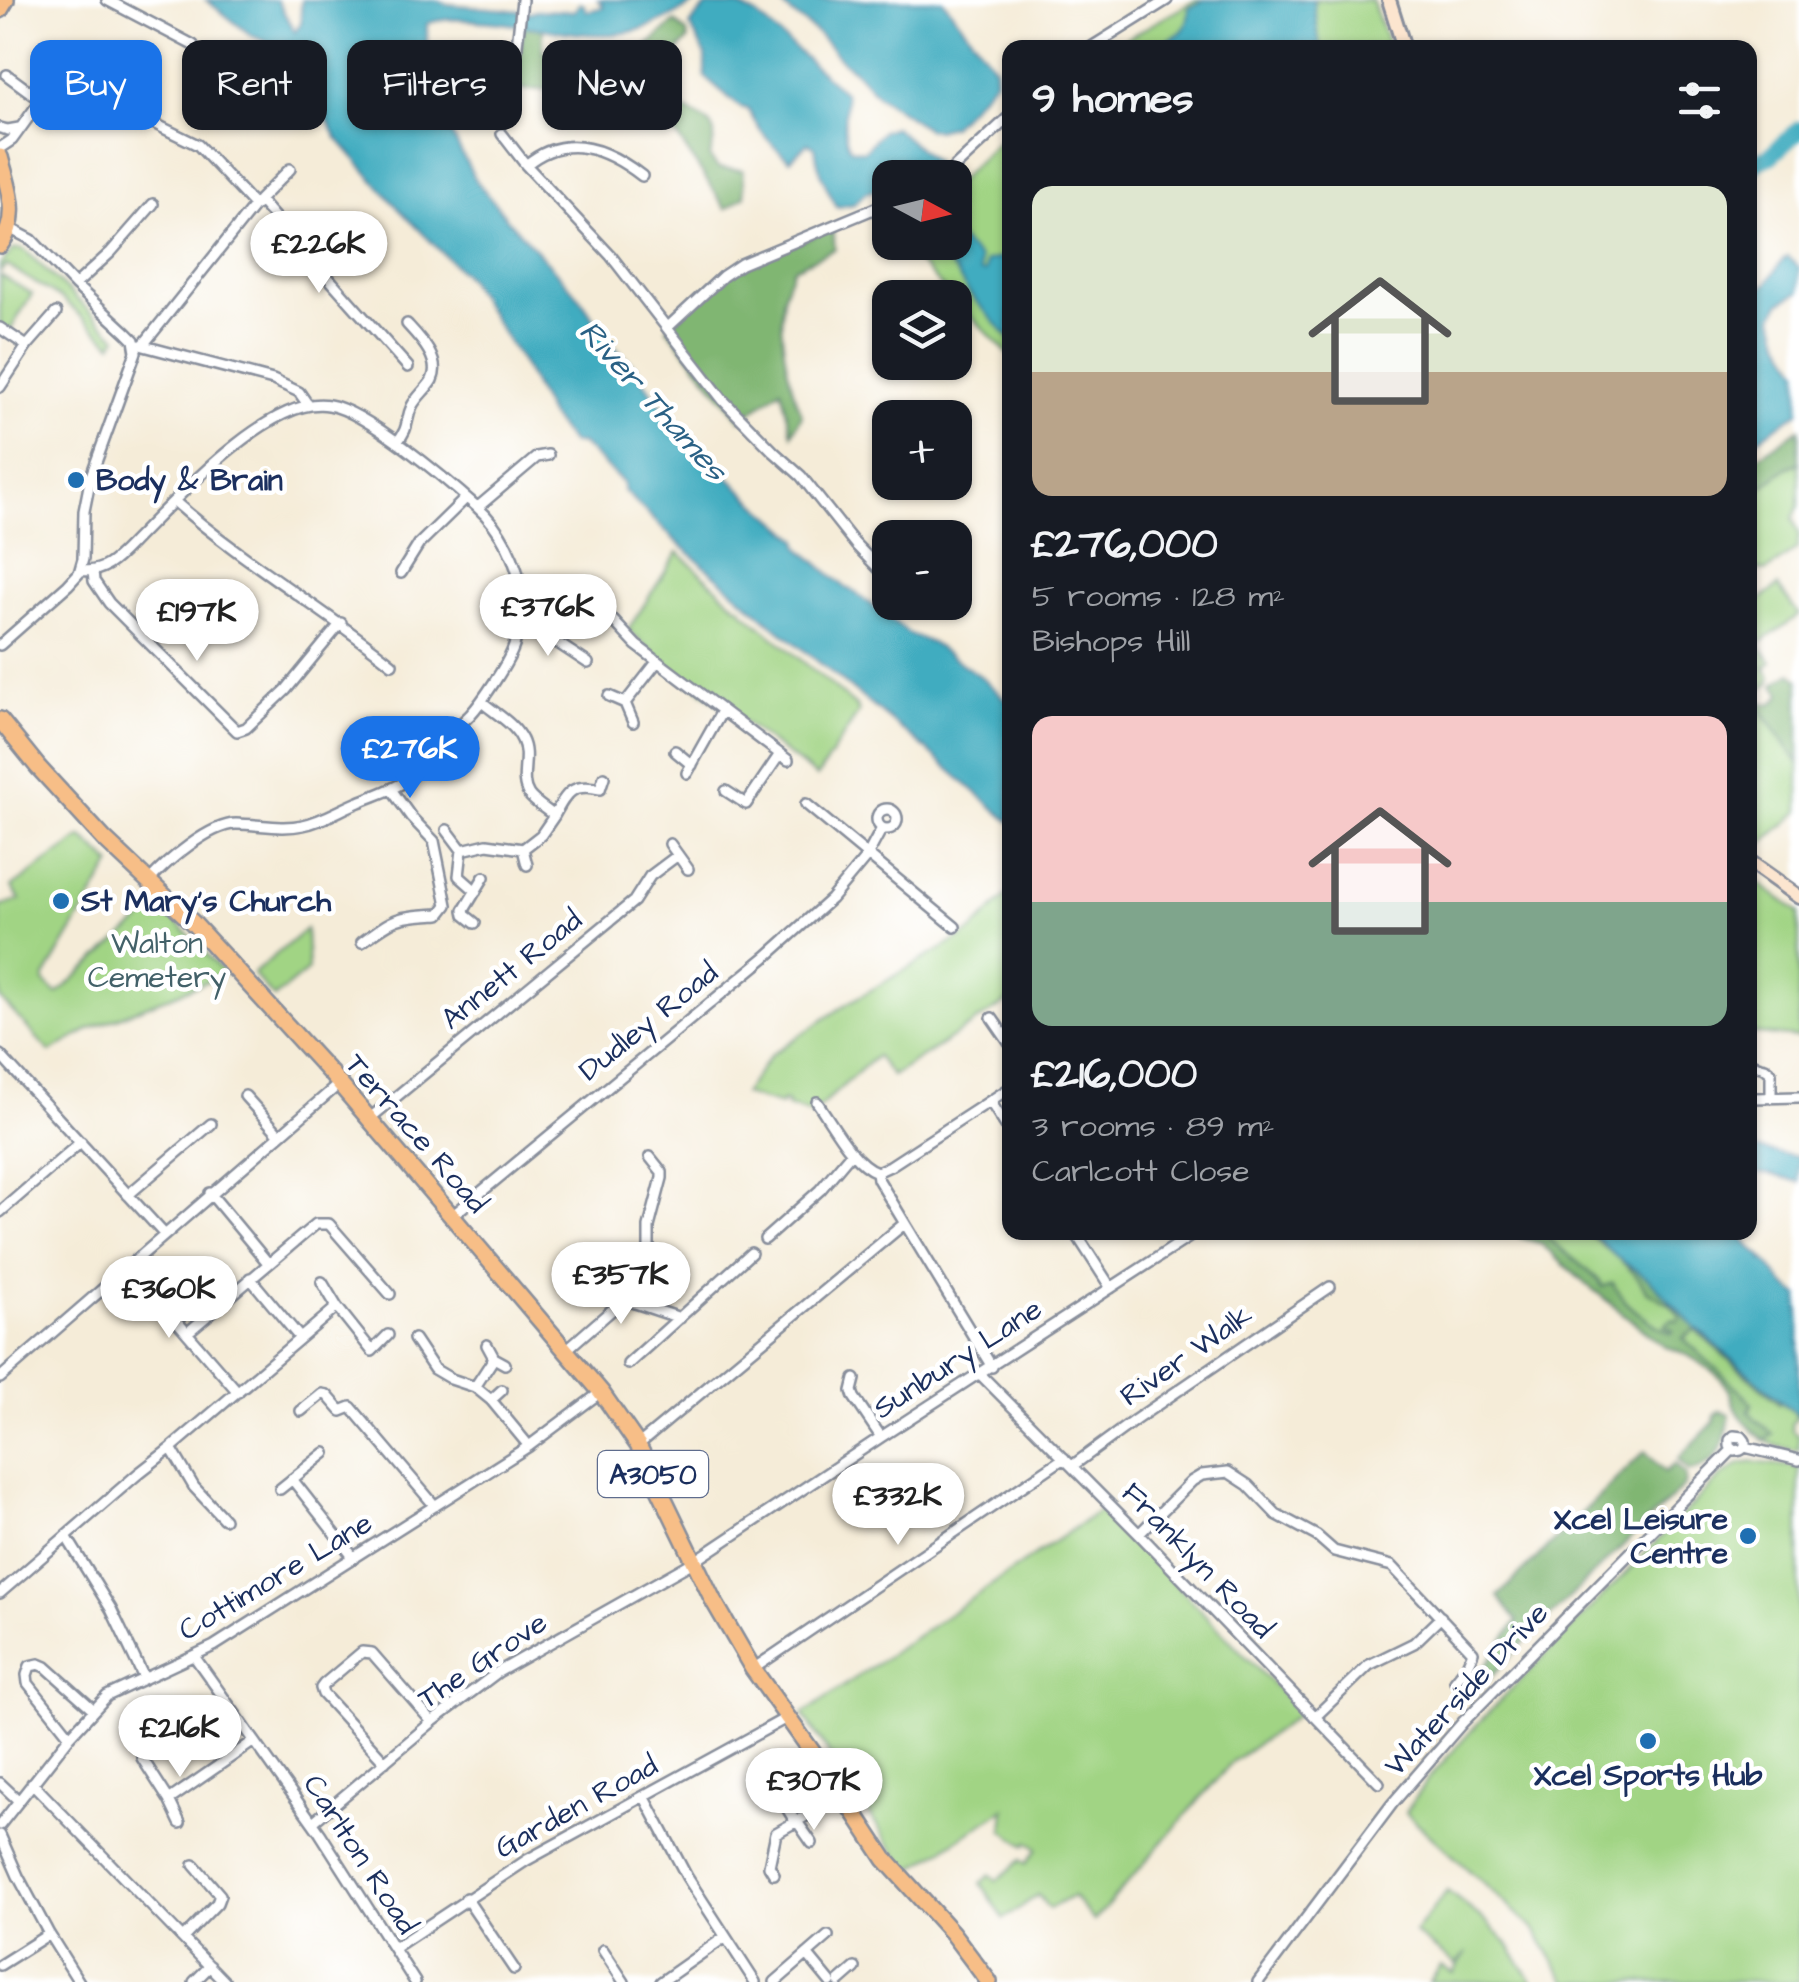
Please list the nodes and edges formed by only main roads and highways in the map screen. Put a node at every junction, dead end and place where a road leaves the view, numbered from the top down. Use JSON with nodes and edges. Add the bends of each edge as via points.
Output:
{"nodes":[{"id":1,"x":6,"y":0,"type":"edge"},
{"id":2,"x":0,"y":10,"type":"edge"},
{"id":3,"x":0,"y":157,"type":"edge"},
{"id":4,"x":0,"y":245,"type":"edge"},
{"id":5,"x":0,"y":720,"type":"edge"},
{"id":6,"x":989,"y":1982,"type":"edge"}],
"edges":[{"from":1,"to":2,"type":"main road"},
{"from":3,"to":4,"type":"main road","via":[[13,215]]},
{"from":5,"to":6,"type":"main road","name":"Terrace Road","number":"A3050","via":[[339,1084],[601,1392],[638,1445],[753,1669],[885,1859]]}]}
